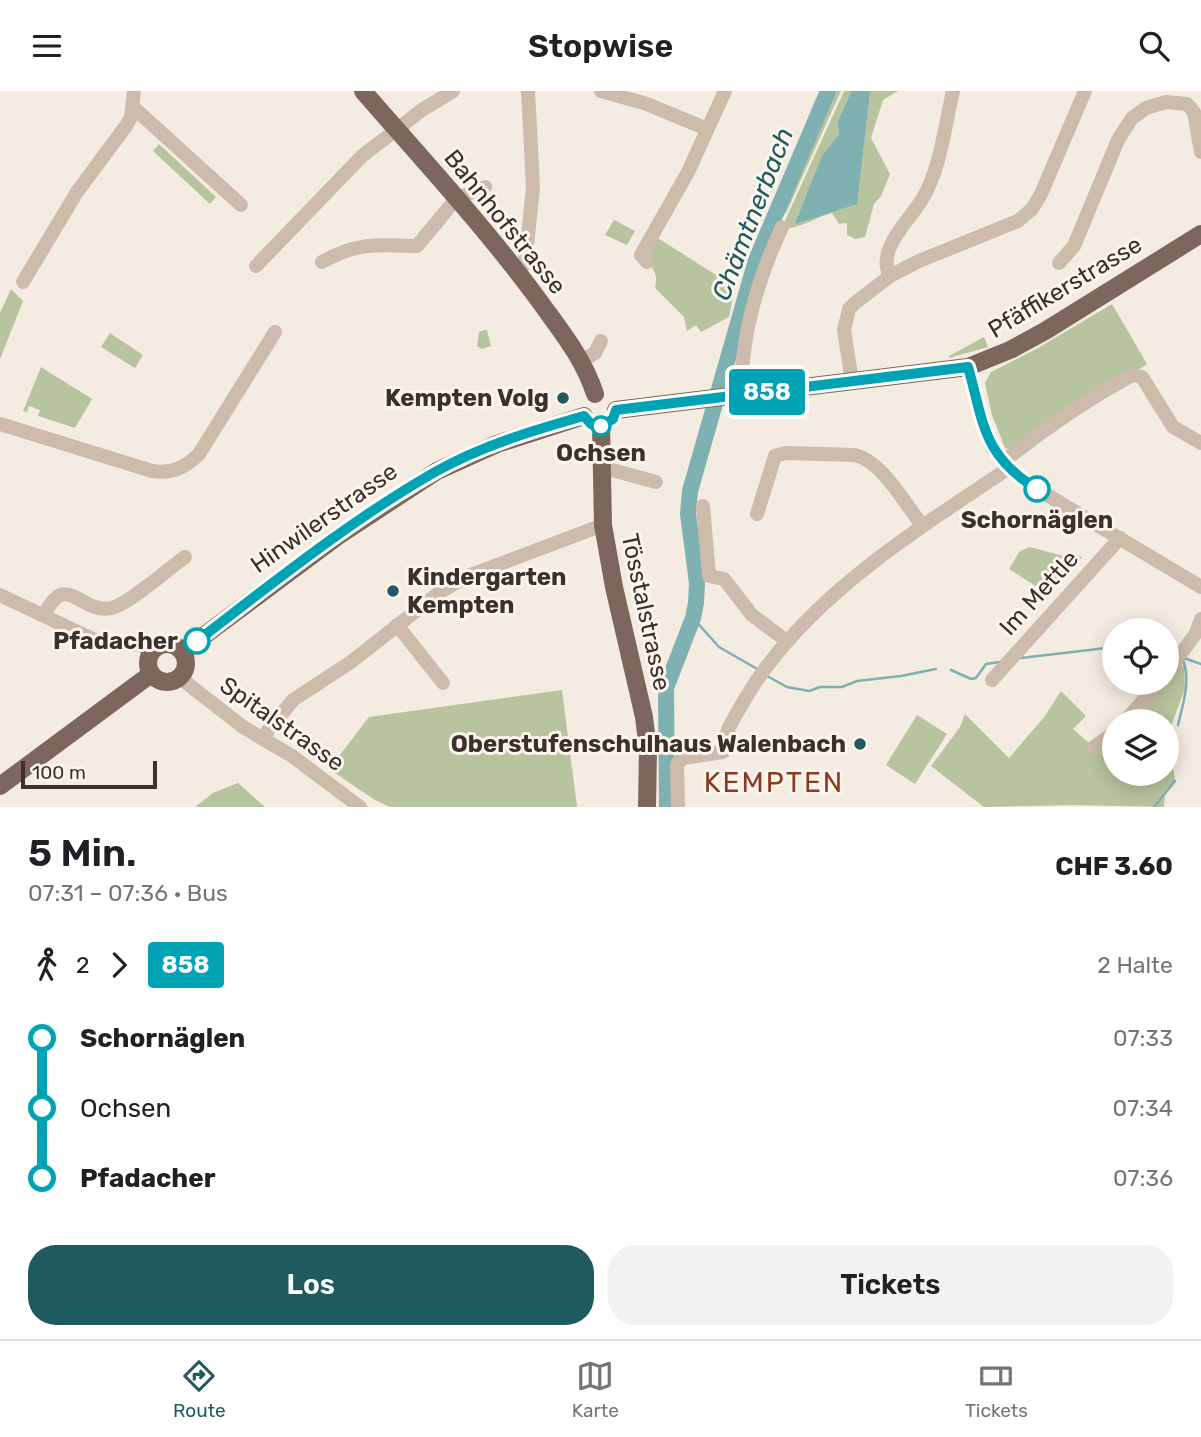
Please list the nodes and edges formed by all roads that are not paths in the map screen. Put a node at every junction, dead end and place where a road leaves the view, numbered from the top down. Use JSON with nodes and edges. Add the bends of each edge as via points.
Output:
{"nodes":[{"id":1,"x":135,"y":91,"type":"edge"},
{"id":2,"x":363,"y":91,"type":"edge"},
{"id":3,"x":453,"y":91,"type":"edge"},
{"id":4,"x":528,"y":91,"type":"edge"},
{"id":5,"x":601,"y":91,"type":"edge"},
{"id":6,"x":725,"y":91,"type":"edge"},
{"id":7,"x":953,"y":91,"type":"edge"},
{"id":8,"x":1085,"y":91,"type":"edge"},
{"id":9,"x":626,"y":94,"type":"edge"},
{"id":10,"x":133,"y":107,"type":"junction"},
{"id":11,"x":396,"y":129,"type":"junction"},
{"id":12,"x":707,"y":129,"type":"junction"},
{"id":13,"x":1201,"y":152,"type":"edge"},
{"id":14,"x":485,"y":187,"type":"dead end"},
{"id":15,"x":456,"y":199,"type":"junction"},
{"id":16,"x":241,"y":205,"type":"dead end"},
{"id":17,"x":782,"y":227,"type":"dead end"},
{"id":18,"x":1201,"y":234,"type":"edge"},
{"id":19,"x":323,"y":262,"type":"dead end"},
{"id":20,"x":647,"y":262,"type":"dead end"},
{"id":21,"x":1059,"y":263,"type":"dead end"},
{"id":22,"x":256,"y":266,"type":"dead end"},
{"id":23,"x":518,"y":272,"type":"junction"},
{"id":24,"x":890,"y":276,"type":"junction"},
{"id":25,"x":23,"y":282,"type":"dead end"},
{"id":26,"x":275,"y":332,"type":"dead end"},
{"id":27,"x":601,"y":341,"type":"dead end"},
{"id":28,"x":582,"y":361,"type":"junction"},
{"id":29,"x":968,"y":367,"type":"junction"},
{"id":30,"x":852,"y":381,"type":"junction"},
{"id":31,"x":595,"y":394,"type":"junction"},
{"id":32,"x":735,"y":396,"type":"junction"},
{"id":33,"x":616,"y":410,"type":"junction"},
{"id":34,"x":584,"y":416,"type":"junction"},
{"id":35,"x":0,"y":424,"type":"edge"},
{"id":36,"x":601,"y":426,"type":"junction"},
{"id":37,"x":1201,"y":443,"type":"edge"},
{"id":38,"x":1006,"y":465,"type":"junction"},
{"id":39,"x":601,"y":467,"type":"junction"},
{"id":40,"x":656,"y":482,"type":"dead end"},
{"id":41,"x":703,"y":506,"type":"dead end"},
{"id":42,"x":757,"y":514,"type":"dead end"},
{"id":43,"x":603,"y":525,"type":"junction"},
{"id":44,"x":922,"y":526,"type":"junction"},
{"id":45,"x":1120,"y":538,"type":"junction"},
{"id":46,"x":184,"y":557,"type":"dead end"},
{"id":47,"x":1201,"y":587,"type":"edge"},
{"id":48,"x":0,"y":595,"type":"edge"},
{"id":49,"x":44,"y":616,"type":"junction"},
{"id":50,"x":1201,"y":619,"type":"edge"},
{"id":51,"x":397,"y":625,"type":"junction"},
{"id":52,"x":787,"y":641,"type":"junction"},
{"id":53,"x":152,"y":651,"type":"junction"},
{"id":54,"x":182,"y":652,"type":"junction"},
{"id":55,"x":1179,"y":657,"type":"edge"},
{"id":56,"x":151,"y":674,"type":"junction"},
{"id":57,"x":179,"y":677,"type":"junction"},
{"id":58,"x":992,"y":680,"type":"dead end"},
{"id":59,"x":443,"y":683,"type":"dead end"},
{"id":60,"x":1149,"y":695,"type":"edge"},
{"id":61,"x":1136,"y":709,"type":"edge"},
{"id":62,"x":262,"y":738,"type":"junction"},
{"id":63,"x":1102,"y":741,"type":"edge"},
{"id":64,"x":1094,"y":747,"type":"dead end"},
{"id":65,"x":0,"y":786,"type":"edge"},
{"id":66,"x":360,"y":807,"type":"edge"},
{"id":67,"x":647,"y":807,"type":"edge"},
{"id":68,"x":678,"y":807,"type":"edge"}],
"edges":[{"from":1,"to":10,"type":"street"},
{"from":2,"to":11,"type":"main road","name":"Bahnhofstrasse"},
{"from":3,"to":11,"type":"street"},
{"from":4,"to":23,"type":"street","via":[[533,151],[530,227]]},
{"from":5,"to":9,"type":"street"},
{"from":6,"to":12,"type":"street"},
{"from":7,"to":24,"type":"street","via":[[934,173],[924,197],[886,253]]},
{"from":8,"to":24,"type":"street","via":[[1032,209],[1006,227]]},
{"from":9,"to":12,"type":"street"},
{"from":10,"to":16,"type":"street"},
{"from":10,"to":25,"type":"street","via":[[126,126],[77,192]]},
{"from":11,"to":15,"type":"main road","name":"Bahnhofstrasse"},
{"from":11,"to":22,"type":"street","via":[[362,156]]},
{"from":12,"to":20,"type":"street","via":[[688,173],[641,255]]},
{"from":13,"to":21,"type":"street","via":[[1191,106],[1166,102],[1136,114],[1121,132],[1074,246]]},
{"from":14,"to":15,"type":"street"},
{"from":15,"to":19,"type":"street","via":[[417,246],[366,245],[341,251]]},
{"from":15,"to":23,"type":"main road","name":"Bahnhofstrasse"},
{"from":17,"to":32,"type":"street","via":[[758,284]]},
{"from":18,"to":29,"type":"main road","name":"Pfäffikerstrasse","via":[[1010,351]]},
{"from":23,"to":28,"type":"main road","name":"Bahnhofstrasse"},
{"from":24,"to":30,"type":"street","via":[[849,309],[844,330]]},
{"from":26,"to":35,"type":"street","via":[[199,454],[175,470],[152,471]]},
{"from":27,"to":28,"type":"street","via":[[595,353]]},
{"from":28,"to":31,"type":"main road","name":"Bahnhofstrasse"},
{"from":29,"to":30,"type":"main road","name":"Pfäffikerstrasse"},
{"from":29,"to":38,"type":"street","via":[[987,436]]},
{"from":30,"to":32,"type":"main road","name":"Pfäffikerstrasse"},
{"from":31,"to":33,"type":"main road","via":[[610,397]]},
{"from":31,"to":34,"type":"main road","via":[[586,400]]},
{"from":32,"to":33,"type":"main road","name":"Pfäffikerstrasse"},
{"from":33,"to":36,"type":"main road","via":[[613,419]]},
{"from":34,"to":36,"type":"main road"},
{"from":34,"to":54,"type":"main road","name":"Hinwilerstrasse","via":[[497,444],[437,471],[338,536]]},
{"from":36,"to":39,"type":"main road","name":"Tösstalstrasse"},
{"from":37,"to":38,"type":"street","via":[[1173,427],[1142,377],[1132,375],[1054,423]]},
{"from":38,"to":44,"type":"street"},
{"from":38,"to":45,"type":"street"},
{"from":39,"to":40,"type":"street"},
{"from":39,"to":43,"type":"main road","name":"Tösstalstrasse"},
{"from":41,"to":52,"type":"street","via":[[709,576],[724,579],[752,615]]},
{"from":42,"to":44,"type":"street","via":[[775,456],[855,455],[876,466]]},
{"from":43,"to":51,"type":"street","via":[[468,576]]},
{"from":43,"to":67,"type":"main road","name":"Tösstalstrasse","via":[[644,717]]},
{"from":44,"to":52,"type":"street","via":[[853,580]]},
{"from":45,"to":47,"type":"street"},
{"from":45,"to":58,"type":"street","name":"Im Mettle"},
{"from":46,"to":49,"type":"street","via":[[118,605],[104,608],[60,594],[52,599]]},
{"from":48,"to":49,"type":"street"},
{"from":49,"to":53,"type":"street","via":[[99,642],[139,645]]},
{"from":50,"to":55,"type":"street"},
{"from":51,"to":59,"type":"street"},
{"from":51,"to":62,"type":"street","via":[[293,700]]},
{"from":52,"to":68,"type":"street","via":[[764,667],[726,729],[723,752],[683,758],[677,764]]},
{"from":53,"to":54,"type":"main road","via":[[165,644]]},
{"from":53,"to":56,"type":"main road"},
{"from":54,"to":57,"type":"main road","via":[[186,663]]},
{"from":56,"to":57,"type":"main road","via":[[165,682]]},
{"from":56,"to":65,"type":"main road"},
{"from":57,"to":62,"type":"street","name":"Spitalstrasse"},
{"from":60,"to":61,"type":"street"},
{"from":62,"to":66,"type":"street","name":"Spitalstrasse"},
{"from":63,"to":64,"type":"street"}]}
